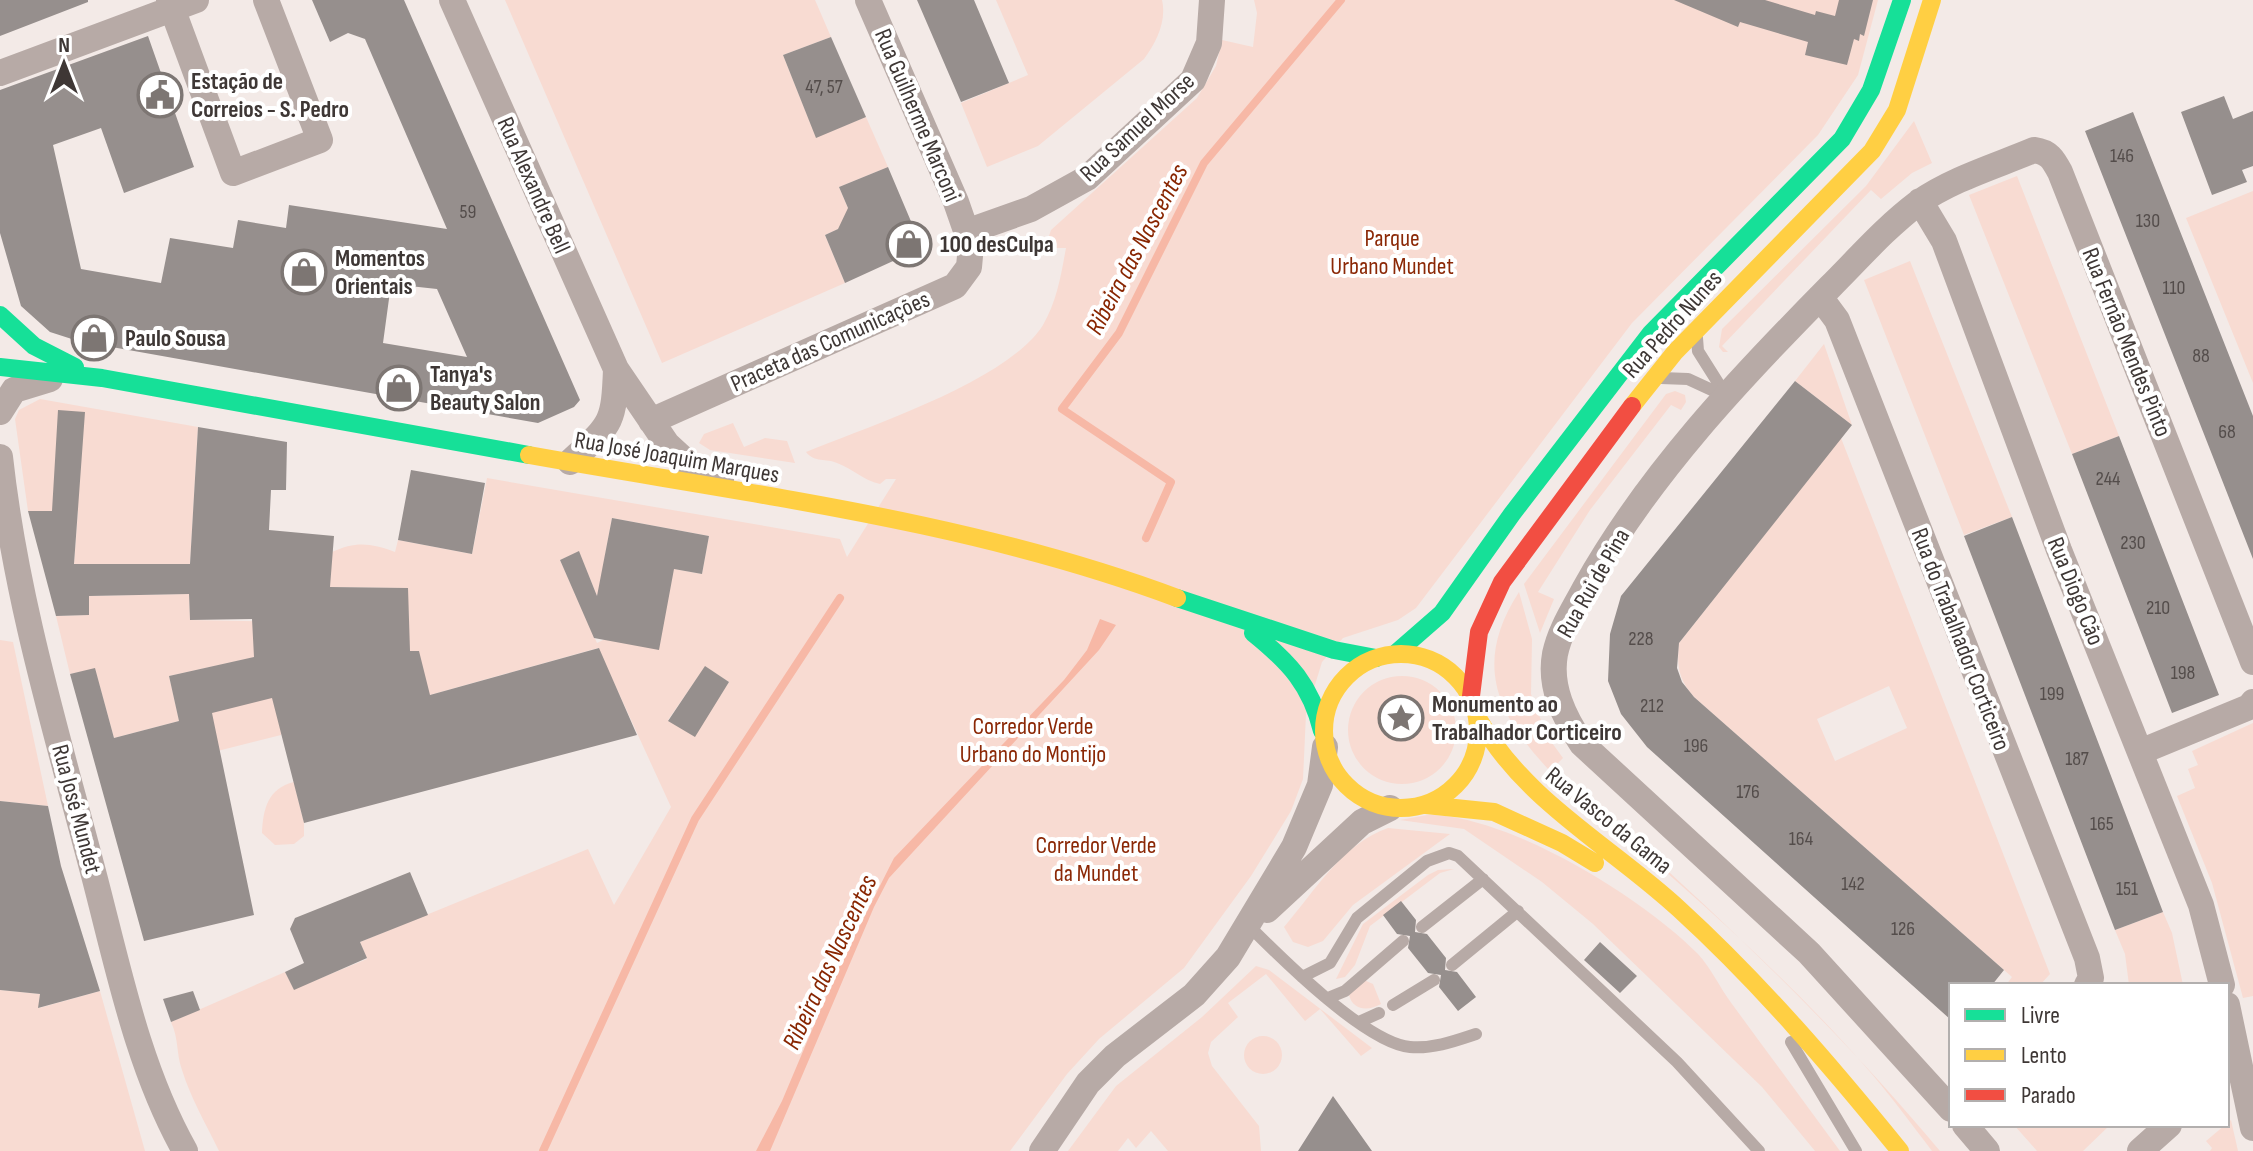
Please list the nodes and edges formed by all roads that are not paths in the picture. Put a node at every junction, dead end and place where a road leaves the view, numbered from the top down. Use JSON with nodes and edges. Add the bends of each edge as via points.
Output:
{"nodes":[{"id":1,"x":196,"y":0,"type":"edge"},
{"id":2,"x":266,"y":0,"type":"edge"},
{"id":3,"x":452,"y":0,"type":"edge"},
{"id":4,"x":868,"y":0,"type":"edge"},
{"id":5,"x":1212,"y":0,"type":"edge"},
{"id":6,"x":1902,"y":0,"type":"edge"},
{"id":7,"x":1932,"y":0,"type":"edge"},
{"id":8,"x":170,"y":5,"type":"edge"},
{"id":9,"x":0,"y":73,"type":"edge"},
{"id":10,"x":1920,"y":201,"type":"junction"},
{"id":11,"x":966,"y":232,"type":"junction"},
{"id":12,"x":1820,"y":297,"type":"junction"},
{"id":13,"x":0,"y":315,"type":"edge"},
{"id":14,"x":1696,"y":330,"type":"junction"},
{"id":15,"x":0,"y":367,"type":"edge"},
{"id":16,"x":616,"y":369,"type":"junction"},
{"id":17,"x":102,"y":378,"type":"junction"},
{"id":18,"x":1650,"y":380,"type":"junction"},
{"id":19,"x":1727,"y":397,"type":"junction"},
{"id":20,"x":0,"y":412,"type":"edge"},
{"id":21,"x":651,"y":421,"type":"junction"},
{"id":22,"x":0,"y":457,"type":"edge"},
{"id":23,"x":570,"y":462,"type":"junction"},
{"id":24,"x":759,"y":496,"type":"junction"},
{"id":25,"x":1234,"y":619,"type":"junction"},
{"id":26,"x":1395,"y":654,"type":"junction"},
{"id":27,"x":1376,"y":658,"type":"junction"},
{"id":28,"x":2253,"y":662,"type":"edge"},
{"id":29,"x":1471,"y":696,"type":"junction"},
{"id":30,"x":2253,"y":702,"type":"edge"},
{"id":31,"x":1478,"y":718,"type":"junction"},
{"id":32,"x":1324,"y":744,"type":"junction"},
{"id":33,"x":2140,"y":752,"type":"junction"},
{"id":34,"x":1426,"y":805,"type":"junction"},
{"id":35,"x":1390,"y":808,"type":"junction"},
{"id":36,"x":1483,"y":879,"type":"junction"},
{"id":37,"x":1518,"y":911,"type":"junction"},
{"id":38,"x":1249,"y":926,"type":"junction"},
{"id":39,"x":1422,"y":927,"type":"dead end"},
{"id":40,"x":1403,"y":941,"type":"dead end"},
{"id":41,"x":1720,"y":951,"type":"junction"},
{"id":42,"x":1452,"y":965,"type":"dead end"},
{"id":43,"x":1302,"y":977,"type":"junction"},
{"id":44,"x":1434,"y":980,"type":"dead end"},
{"id":45,"x":2088,"y":983,"type":"edge"},
{"id":46,"x":2221,"y":983,"type":"edge"},
{"id":47,"x":1328,"y":998,"type":"junction"},
{"id":48,"x":1393,"y":1005,"type":"dead end"},
{"id":49,"x":1776,"y":1006,"type":"junction"},
{"id":50,"x":1379,"y":1013,"type":"dead end"},
{"id":51,"x":1359,"y":1022,"type":"junction"},
{"id":52,"x":2229,"y":1027,"type":"edge"},
{"id":53,"x":1476,"y":1034,"type":"dead end"},
{"id":54,"x":2233,"y":1071,"type":"edge"},
{"id":55,"x":1949,"y":1107,"type":"edge"},
{"id":56,"x":1967,"y":1127,"type":"edge"},
{"id":57,"x":2167,"y":1127,"type":"edge"},
{"id":58,"x":2253,"y":1128,"type":"edge"},
{"id":59,"x":178,"y":1145,"type":"edge"},
{"id":60,"x":1042,"y":1151,"type":"edge"},
{"id":61,"x":1759,"y":1151,"type":"edge"},
{"id":62,"x":1856,"y":1151,"type":"edge"},
{"id":63,"x":1900,"y":1151,"type":"edge"},
{"id":64,"x":1987,"y":1151,"type":"edge"},
{"id":65,"x":2140,"y":1151,"type":"edge"}],
"edges":[{"from":1,"to":8,"type":"street"},
{"from":2,"to":8,"type":"street","via":[[320,140],[233,173]]},
{"from":3,"to":16,"type":"street","name":"Rua Alexandre Bell"},
{"from":4,"to":11,"type":"street","name":"Rua Guilherme Marconi"},
{"from":5,"to":11,"type":"street","name":"Rua Samuel Morse","via":[[1209,43],[1193,80],[1087,178],[1031,209]]},
{"from":6,"to":26,"type":"main road","name":"Rua Pedro Nunes","via":[[1881,73],[1842,139],[1651,333],[1442,613]]},
{"from":7,"to":14,"type":"main road","name":"Rua Pedro Nunes","via":[[1897,110],[1872,151]]},
{"from":8,"to":9,"type":"street"},
{"from":10,"to":12,"type":"street","name":"Rua Rui de Pina"},
{"from":10,"to":28,"type":"street","name":"Rua Fernão Mendes Pinto","via":[[2034,150],[2051,156]]},
{"from":10,"to":33,"type":"street","name":"Rua Diogo Cão","via":[[1944,241]]},
{"from":11,"to":21,"type":"street","name":"Praceta das Comunicações","via":[[969,267],[955,286]]},
{"from":12,"to":19,"type":"street","name":"Rua Rui de Pina"},
{"from":12,"to":45,"type":"street","name":"Rua do Trabalhador Corticeiro","via":[[1837,320],[2087,958]]},
{"from":13,"to":17,"type":"main road","name":"Rua José Joaquim Marques","via":[[44,355]]},
{"from":14,"to":18,"type":"main road","name":"Rua Pedro Nunes"},
{"from":14,"to":19,"type":"lane","via":[[1698,351]]},
{"from":15,"to":17,"type":"main road","name":"Rua José Joaquim Marques"},
{"from":16,"to":21,"type":"street","name":"Rua Alexandre Bell"},
{"from":16,"to":23,"type":"street","name":"Rua Alexandre Bell","via":[[615,411],[602,433]]},
{"from":17,"to":20,"type":"street","via":[[26,384],[8,395]]},
{"from":17,"to":23,"type":"main road","name":"Rua José Joaquim Marques"},
{"from":18,"to":19,"type":"lane","via":[[1688,379]]},
{"from":18,"to":29,"type":"main road","name":"Rua Pedro Nunes","via":[[1502,582],[1479,632]]},
{"from":19,"to":55,"type":"street","name":"Rua Rui de Pina","via":[[1621,531],[1566,622],[1554,665],[1564,718],[1582,744],[1809,953]]},
{"from":21,"to":24,"type":"street","name":"Rua Alexandre Bell","via":[[692,467]]},
{"from":22,"to":59,"type":"street","name":"Rua José Mundet","via":[[30,626],[65,767],[152,1085]]},
{"from":23,"to":24,"type":"main road","name":"Rua José Joaquim Marques"},
{"from":24,"to":25,"type":"main road","name":"Rua José Joaquim Marques","via":[[950,531],[1092,566]]},
{"from":25,"to":27,"type":"main road","name":"Rua José Joaquim Marques"},
{"from":25,"to":32,"type":"main road","name":"Rua José Joaquim Marques","via":[[1306,681],[1315,697]]},
{"from":26,"to":27,"type":"main road"},
{"from":26,"to":29,"type":"main road","via":[[1418,655],[1440,664]]},
{"from":27,"to":32,"type":"main road","via":[[1357,667],[1336,690],[1324,719]]},
{"from":29,"to":31,"type":"main road"},
{"from":30,"to":33,"type":"street"},
{"from":31,"to":34,"type":"main road","via":[[1473,762],[1462,780]]},
{"from":31,"to":41,"type":"main road","name":"Rua Vasco da Gama","via":[[1490,745],[1517,777],[1646,878]]},
{"from":32,"to":35,"type":"main road","via":[[1333,769],[1348,787],[1367,801]]},
{"from":32,"to":38,"type":"street","via":[[1320,785],[1311,809]]},
{"from":33,"to":46,"type":"street","name":"Rua Diogo Cão","via":[[2201,905]]},
{"from":34,"to":35,"type":"main road"},
{"from":34,"to":41,"type":"main road","name":"Rua Vasco da Gama","via":[[1494,812],[1562,843]]},
{"from":35,"to":38,"type":"street","via":[[1362,822]]},
{"from":36,"to":37,"type":"lane"},
{"from":36,"to":39,"type":"lane"},
{"from":36,"to":43,"type":"lane","via":[[1449,853],[1427,861],[1357,918],[1330,963]]},
{"from":37,"to":42,"type":"lane"},
{"from":37,"to":61,"type":"lane","via":[[1677,1062]]},
{"from":38,"to":43,"type":"lane"},
{"from":38,"to":60,"type":"street","via":[[1194,995],[1088,1083]]},
{"from":40,"to":47,"type":"lane","via":[[1345,991]]},
{"from":41,"to":49,"type":"main road","name":"Rua Vasco da Gama"},
{"from":43,"to":47,"type":"lane"},
{"from":44,"to":48,"type":"lane"},
{"from":47,"to":51,"type":"lane"},
{"from":49,"to":62,"type":"lane","via":[[1797,1056]]},
{"from":49,"to":63,"type":"main road","name":"Rua Vasco da Gama"},
{"from":50,"to":51,"type":"lane"},
{"from":51,"to":53,"type":"lane","via":[[1387,1041],[1408,1047],[1431,1047]]},
{"from":52,"to":54,"type":"street"},
{"from":54,"to":58,"type":"street"},
{"from":56,"to":64,"type":"street"},
{"from":57,"to":65,"type":"street"}]}
